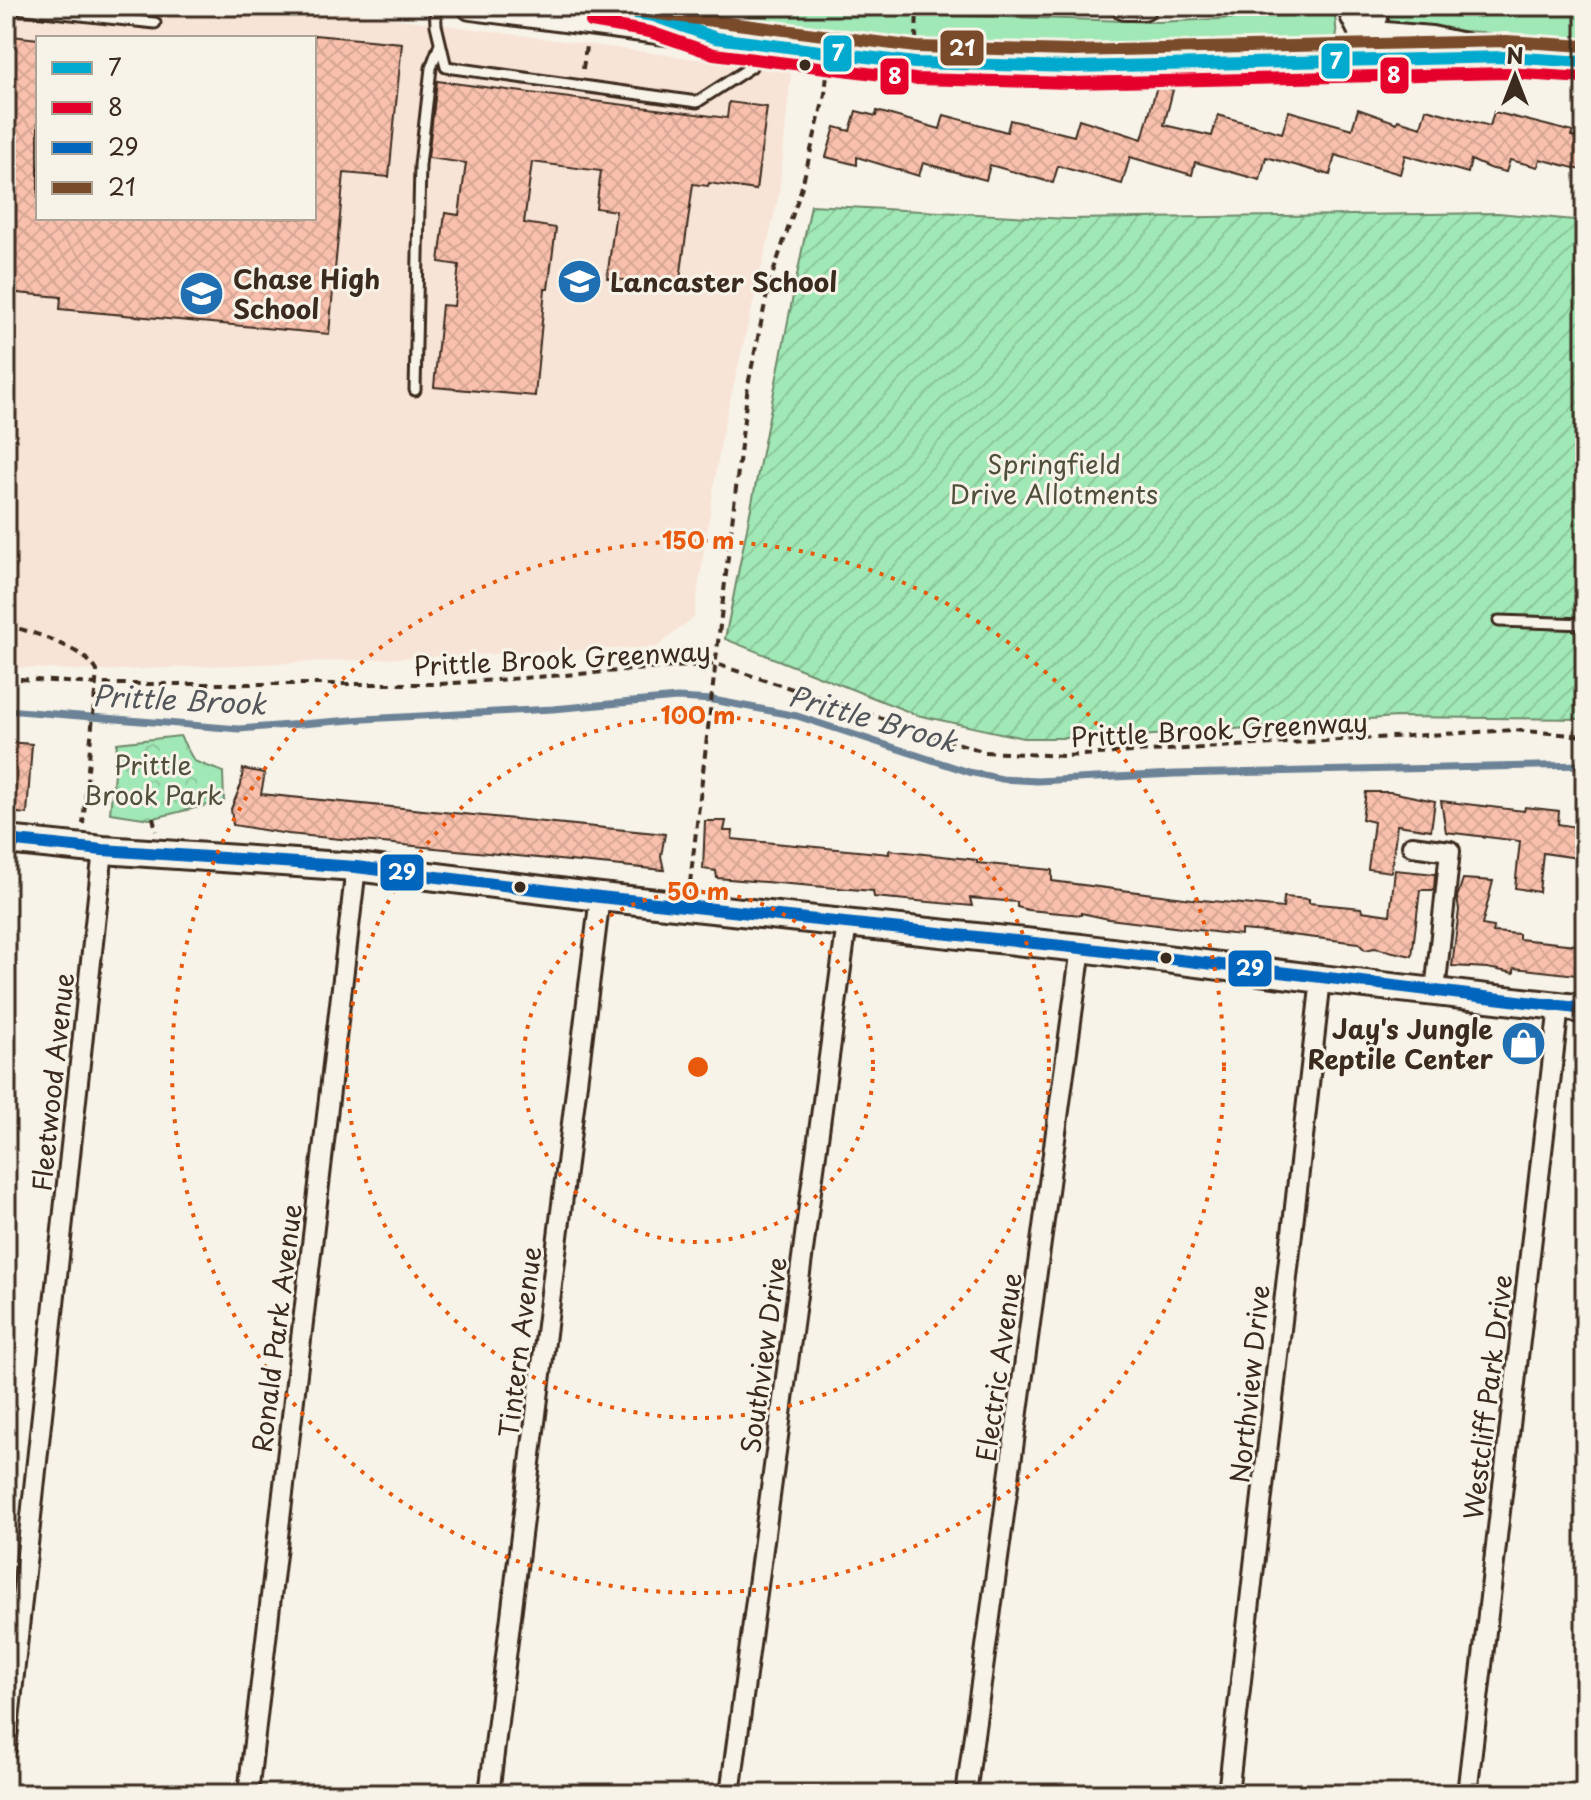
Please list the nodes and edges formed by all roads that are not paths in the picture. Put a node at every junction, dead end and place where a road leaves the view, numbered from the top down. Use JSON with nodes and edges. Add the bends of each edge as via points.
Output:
{"nodes":[{"id":1,"x":435,"y":6,"type":"edge"},
{"id":2,"x":471,"y":6,"type":"edge"},
{"id":3,"x":535,"y":6,"type":"edge"},
{"id":4,"x":1125,"y":6,"type":"edge"},
{"id":5,"x":1143,"y":6,"type":"edge"},
{"id":6,"x":1355,"y":6,"type":"edge"},
{"id":7,"x":1375,"y":6,"type":"edge"},
{"id":8,"x":6,"y":7,"type":"edge"},
{"id":9,"x":501,"y":10,"type":"junction"},
{"id":10,"x":592,"y":13,"type":"edge"},
{"id":11,"x":155,"y":23,"type":"dead end"},
{"id":12,"x":1368,"y":32,"type":"junction"},
{"id":13,"x":440,"y":44,"type":"junction"},
{"id":14,"x":762,"y":44,"type":"junction"},
{"id":15,"x":1506,"y":57,"type":"junction"},
{"id":16,"x":1334,"y":59,"type":"junction"},
{"id":17,"x":1585,"y":62,"type":"edge"},
{"id":18,"x":415,"y":390,"type":"dead end"},
{"id":19,"x":1499,"y":621,"type":"dead end"},
{"id":20,"x":1585,"y":624,"type":"edge"},
{"id":21,"x":6,"y":840,"type":"edge"},
{"id":22,"x":1412,"y":846,"type":"dead end"},
{"id":23,"x":103,"y":850,"type":"junction"},
{"id":24,"x":356,"y":867,"type":"junction"},
{"id":25,"x":600,"y":897,"type":"junction"},
{"id":26,"x":847,"y":923,"type":"junction"},
{"id":27,"x":1081,"y":948,"type":"junction"},
{"id":28,"x":1321,"y":979,"type":"junction"},
{"id":29,"x":1435,"y":992,"type":"junction"},
{"id":30,"x":1572,"y":1007,"type":"edge"},
{"id":31,"x":6,"y":1748,"type":"edge"},
{"id":32,"x":248,"y":1794,"type":"edge"},
{"id":33,"x":489,"y":1794,"type":"edge"},
{"id":34,"x":730,"y":1794,"type":"edge"},
{"id":35,"x":966,"y":1794,"type":"edge"},
{"id":36,"x":1228,"y":1794,"type":"edge"},
{"id":37,"x":1467,"y":1794,"type":"edge"}],
"edges":[{"from":1,"to":13,"type":"lane"},
{"from":2,"to":9,"type":"street"},
{"from":3,"to":9,"type":"street"},
{"from":4,"to":5,"type":"street"},
{"from":6,"to":12,"type":"street","via":[[1361,29]]},
{"from":7,"to":12,"type":"street"},
{"from":8,"to":11,"type":"lane"},
{"from":9,"to":10,"type":"street"},
{"from":10,"to":14,"type":"street","via":[[654,16],[716,38]]},
{"from":12,"to":15,"type":"street"},
{"from":12,"to":16,"type":"street","via":[[1358,48]]},
{"from":13,"to":14,"type":"lane","via":[[446,67],[697,102],[751,67]]},
{"from":13,"to":18,"type":"lane","via":[[431,68],[420,165]]},
{"from":14,"to":16,"type":"street","via":[[915,63],[1072,67]]},
{"from":15,"to":16,"type":"street"},
{"from":15,"to":17,"type":"street"},
{"from":19,"to":20,"type":"lane"},
{"from":21,"to":23,"type":"street"},
{"from":22,"to":29,"type":"street","via":[[1450,851]]},
{"from":23,"to":24,"type":"street"},
{"from":23,"to":31,"type":"street","name":"Fleetwood Avenue"},
{"from":24,"to":25,"type":"street"},
{"from":24,"to":32,"type":"street","name":"Ronald Park Avenue"},
{"from":25,"to":26,"type":"street"},
{"from":25,"to":33,"type":"street","name":"Tintern Avenue"},
{"from":26,"to":27,"type":"street"},
{"from":26,"to":34,"type":"street","name":"Southview Drive"},
{"from":27,"to":28,"type":"street"},
{"from":27,"to":35,"type":"street","name":"Electric Avenue"},
{"from":28,"to":29,"type":"street"},
{"from":28,"to":36,"type":"street","name":"Northview Drive"},
{"from":29,"to":30,"type":"street"},
{"from":30,"to":37,"type":"street","name":"Westcliff Park Drive"}]}
